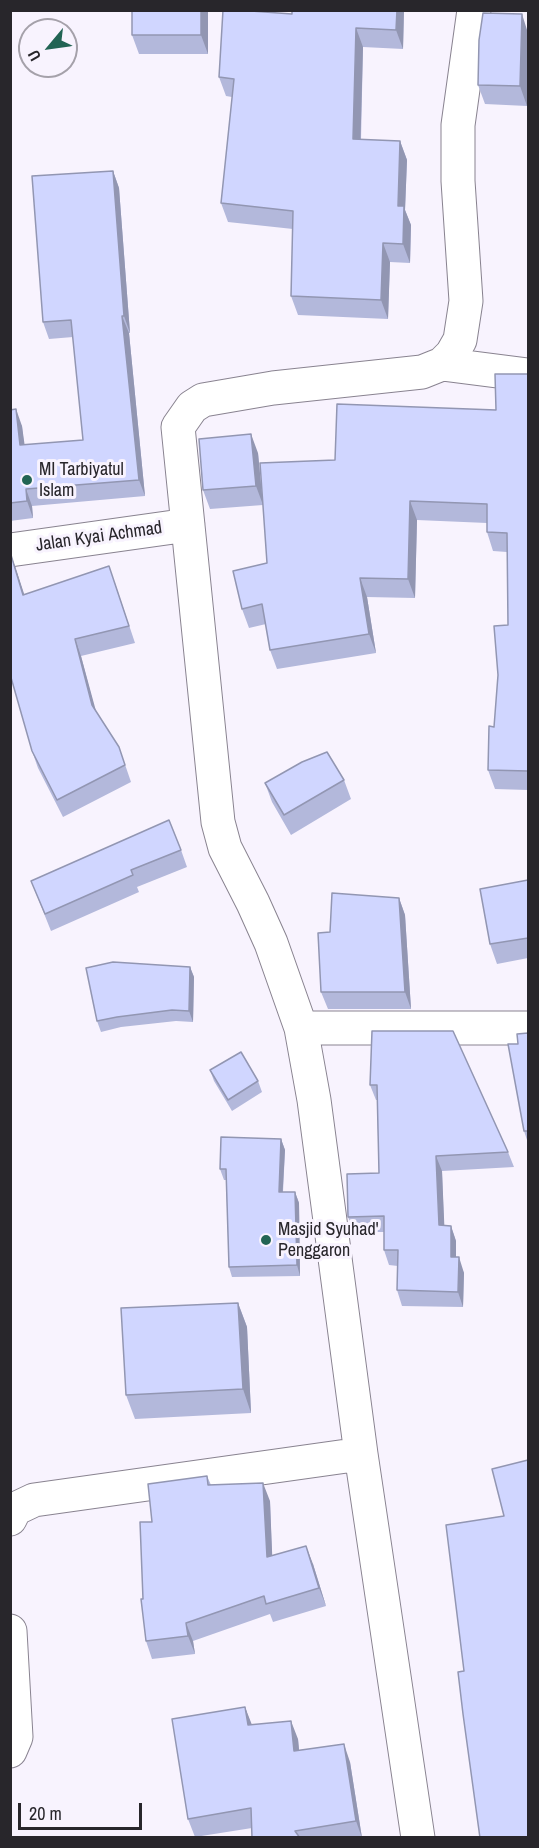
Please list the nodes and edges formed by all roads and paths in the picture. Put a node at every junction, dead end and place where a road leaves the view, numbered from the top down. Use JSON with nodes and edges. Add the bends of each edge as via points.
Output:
{"nodes":[{"id":1,"x":474,"y":10,"type":"edge"},
{"id":2,"x":442,"y":364,"type":"junction"},
{"id":3,"x":528,"y":375,"type":"edge"},
{"id":4,"x":188,"y":525,"type":"junction"},
{"id":5,"x":10,"y":550,"type":"edge"},
{"id":6,"x":301,"y":1028,"type":"junction"},
{"id":7,"x":528,"y":1028,"type":"edge"},
{"id":8,"x":361,"y":1454,"type":"junction"},
{"id":9,"x":10,"y":1518,"type":"edge"},
{"id":10,"x":10,"y":1631,"type":"edge"},
{"id":11,"x":10,"y":1751,"type":"edge"},
{"id":12,"x":418,"y":1838,"type":"edge"}],
"edges":[{"from":1,"to":2,"type":"street","via":[[458,124],[466,301],[460,340]]},
{"from":2,"to":3,"type":"street"},
{"from":2,"to":4,"type":"street","via":[[422,372],[273,388],[203,400],[192,407],[178,427]]},
{"from":4,"to":5,"type":"street","name":"Jalan Kyai Achmad"},
{"from":4,"to":6,"type":"street","via":[[218,822],[225,848],[271,943]]},
{"from":6,"to":7,"type":"street"},
{"from":6,"to":8,"type":"street"},
{"from":8,"to":9,"type":"street","via":[[34,1500],[15,1509]]},
{"from":8,"to":12,"type":"street"},
{"from":10,"to":11,"type":"street","via":[[16,1737]]}]}
